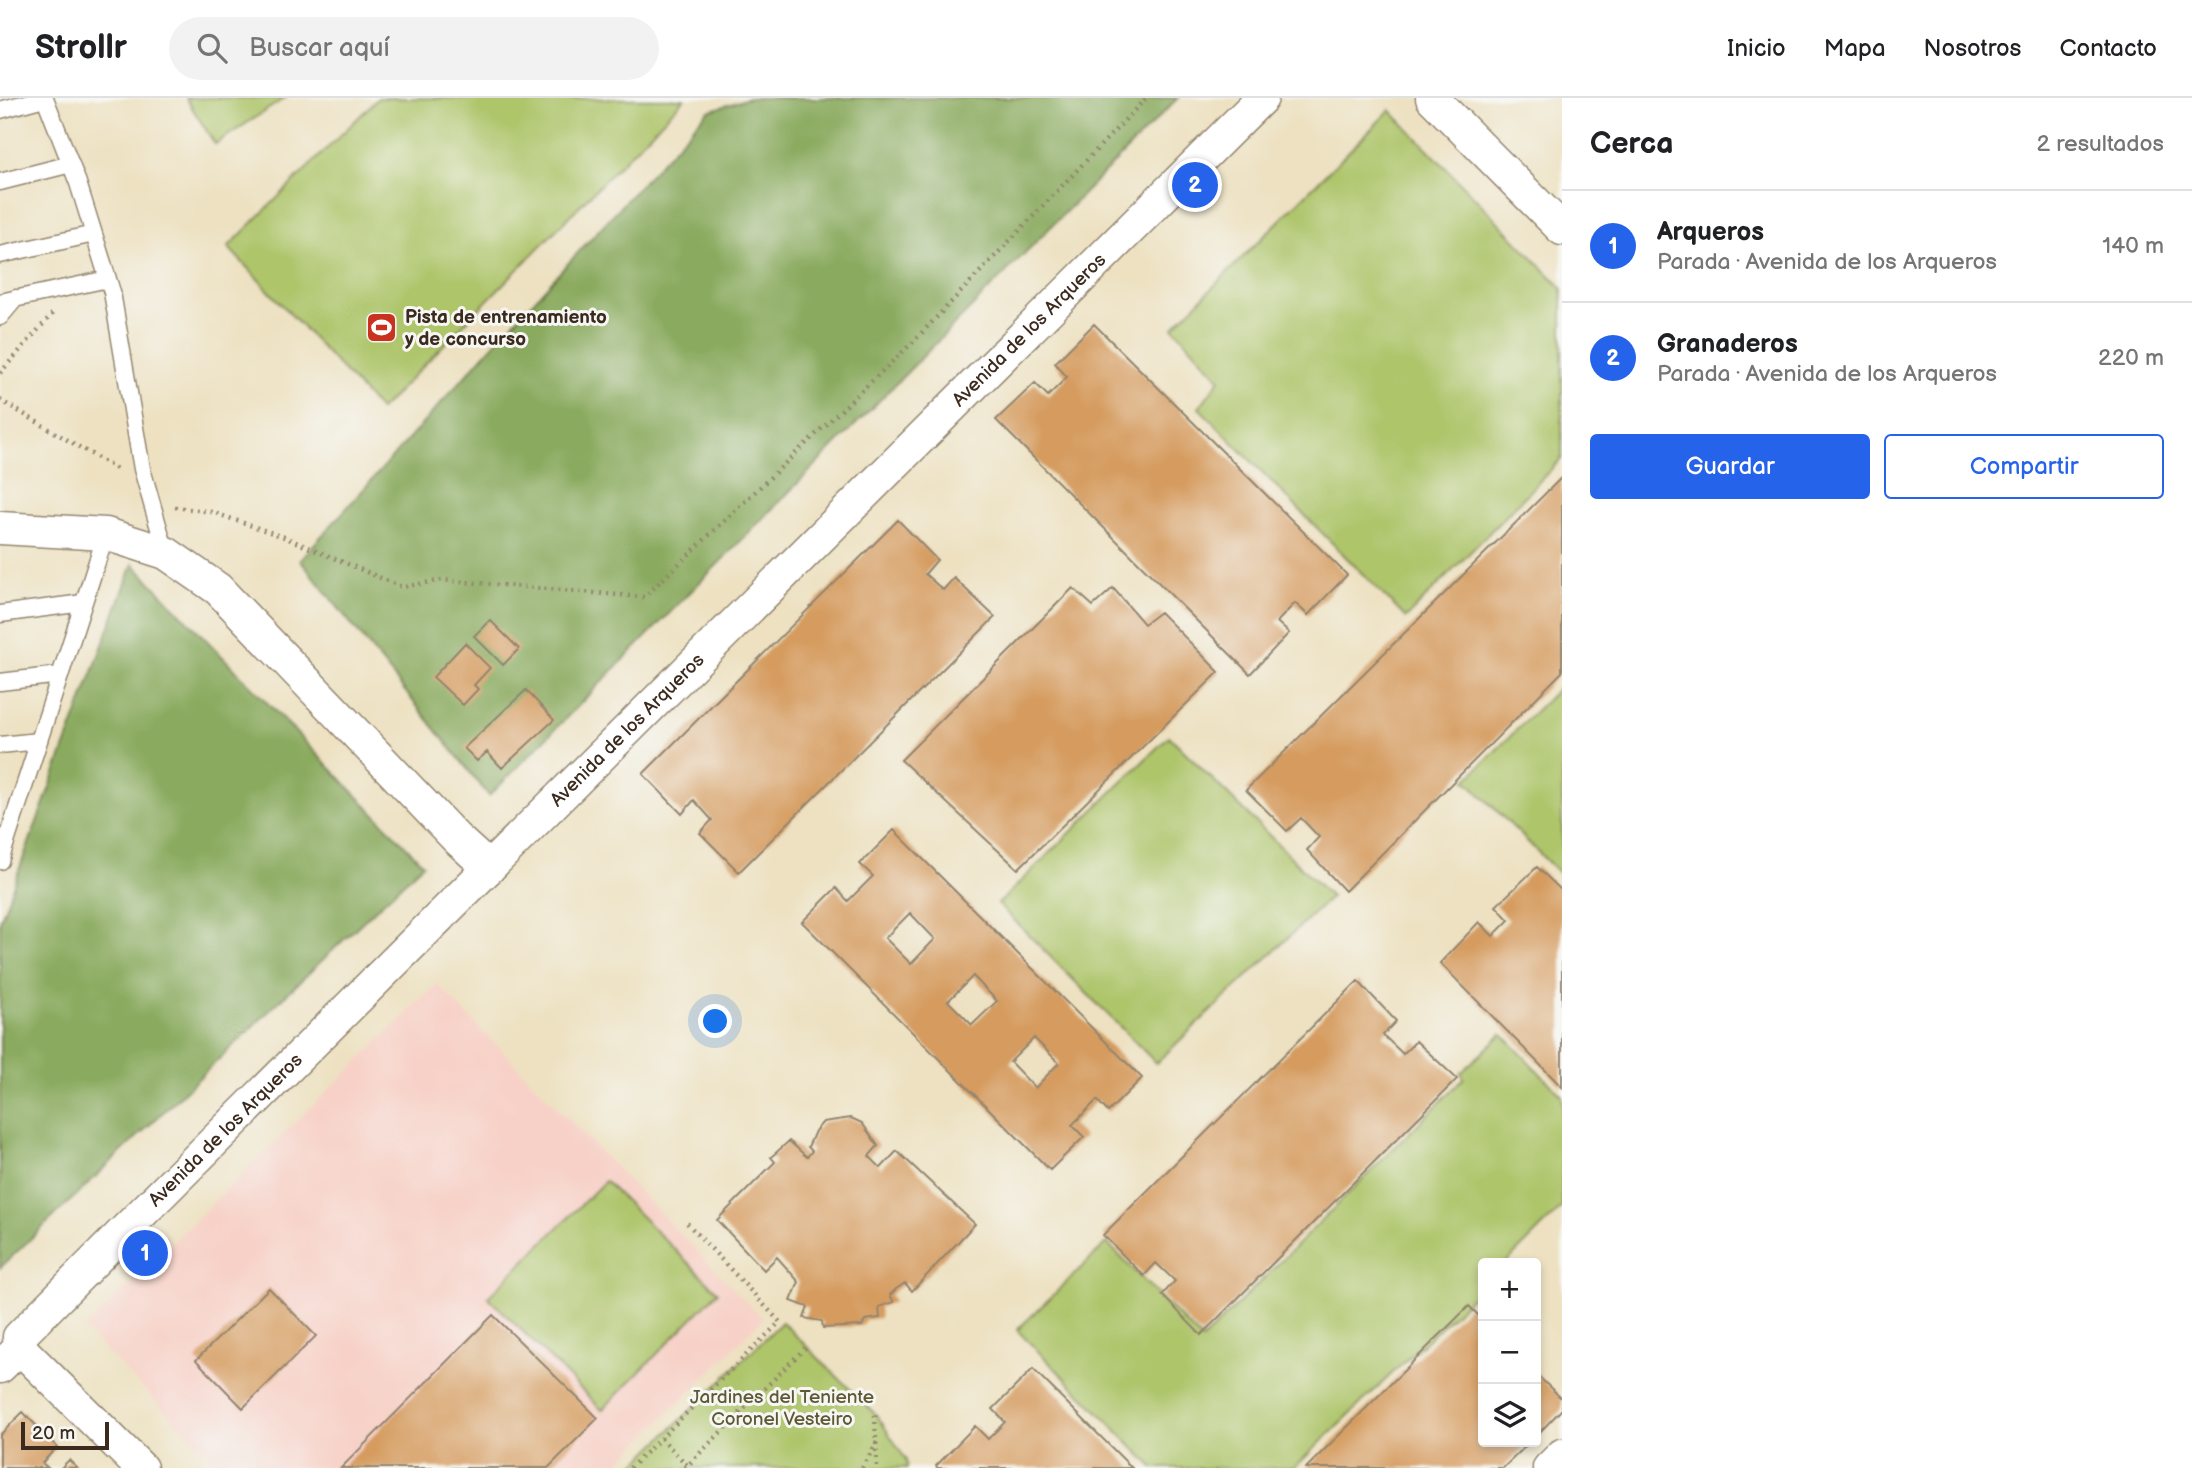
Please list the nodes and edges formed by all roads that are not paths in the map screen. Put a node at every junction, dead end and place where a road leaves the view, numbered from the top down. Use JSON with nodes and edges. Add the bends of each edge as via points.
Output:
{"nodes":[{"id":1,"x":45,"y":98,"type":"edge"},
{"id":2,"x":1262,"y":98,"type":"edge"},
{"id":3,"x":1432,"y":98,"type":"edge"},
{"id":4,"x":0,"y":110,"type":"edge"},
{"id":5,"x":71,"y":164,"type":"junction"},
{"id":6,"x":0,"y":182,"type":"edge"},
{"id":7,"x":1562,"y":229,"type":"edge"},
{"id":8,"x":94,"y":234,"type":"junction"},
{"id":9,"x":0,"y":255,"type":"edge"},
{"id":10,"x":108,"y":279,"type":"junction"},
{"id":11,"x":8,"y":300,"type":"edge"},
{"id":12,"x":0,"y":317,"type":"edge"},
{"id":13,"x":0,"y":528,"type":"edge"},
{"id":14,"x":106,"y":534,"type":"junction"},
{"id":15,"x":166,"y":553,"type":"junction"},
{"id":16,"x":83,"y":603,"type":"junction"},
{"id":17,"x":0,"y":614,"type":"edge"},
{"id":18,"x":60,"y":675,"type":"junction"},
{"id":19,"x":0,"y":682,"type":"edge"},
{"id":20,"x":39,"y":741,"type":"junction"},
{"id":21,"x":0,"y":745,"type":"edge"},
{"id":22,"x":8,"y":813,"type":"edge"},
{"id":23,"x":0,"y":860,"type":"edge"},
{"id":24,"x":489,"y":868,"type":"junction"},
{"id":25,"x":10,"y":1358,"type":"edge"},
{"id":26,"x":1562,"y":1455,"type":"edge"},
{"id":27,"x":141,"y":1468,"type":"edge"},
{"id":28,"x":1549,"y":1468,"type":"edge"}],
"edges":[{"from":1,"to":4,"type":"lane"},
{"from":1,"to":5,"type":"lane"},
{"from":2,"to":24,"type":"street","name":"Avenida de los Arqueros"},
{"from":3,"to":7,"type":"street"},
{"from":5,"to":6,"type":"lane"},
{"from":5,"to":8,"type":"lane"},
{"from":8,"to":9,"type":"lane"},
{"from":8,"to":10,"type":"lane"},
{"from":10,"to":11,"type":"lane"},
{"from":10,"to":15,"type":"lane","via":[[142,470]]},
{"from":11,"to":12,"type":"lane"},
{"from":13,"to":14,"type":"street"},
{"from":14,"to":15,"type":"street"},
{"from":14,"to":16,"type":"lane"},
{"from":15,"to":24,"type":"street","via":[[218,590]]},
{"from":16,"to":17,"type":"lane"},
{"from":16,"to":18,"type":"lane"},
{"from":18,"to":19,"type":"lane"},
{"from":18,"to":20,"type":"lane"},
{"from":20,"to":21,"type":"lane"},
{"from":20,"to":22,"type":"lane"},
{"from":22,"to":23,"type":"lane"},
{"from":24,"to":25,"type":"street","name":"Avenida de los Arqueros","via":[[19,1337]]},
{"from":25,"to":27,"type":"street"},
{"from":26,"to":28,"type":"street"}]}
